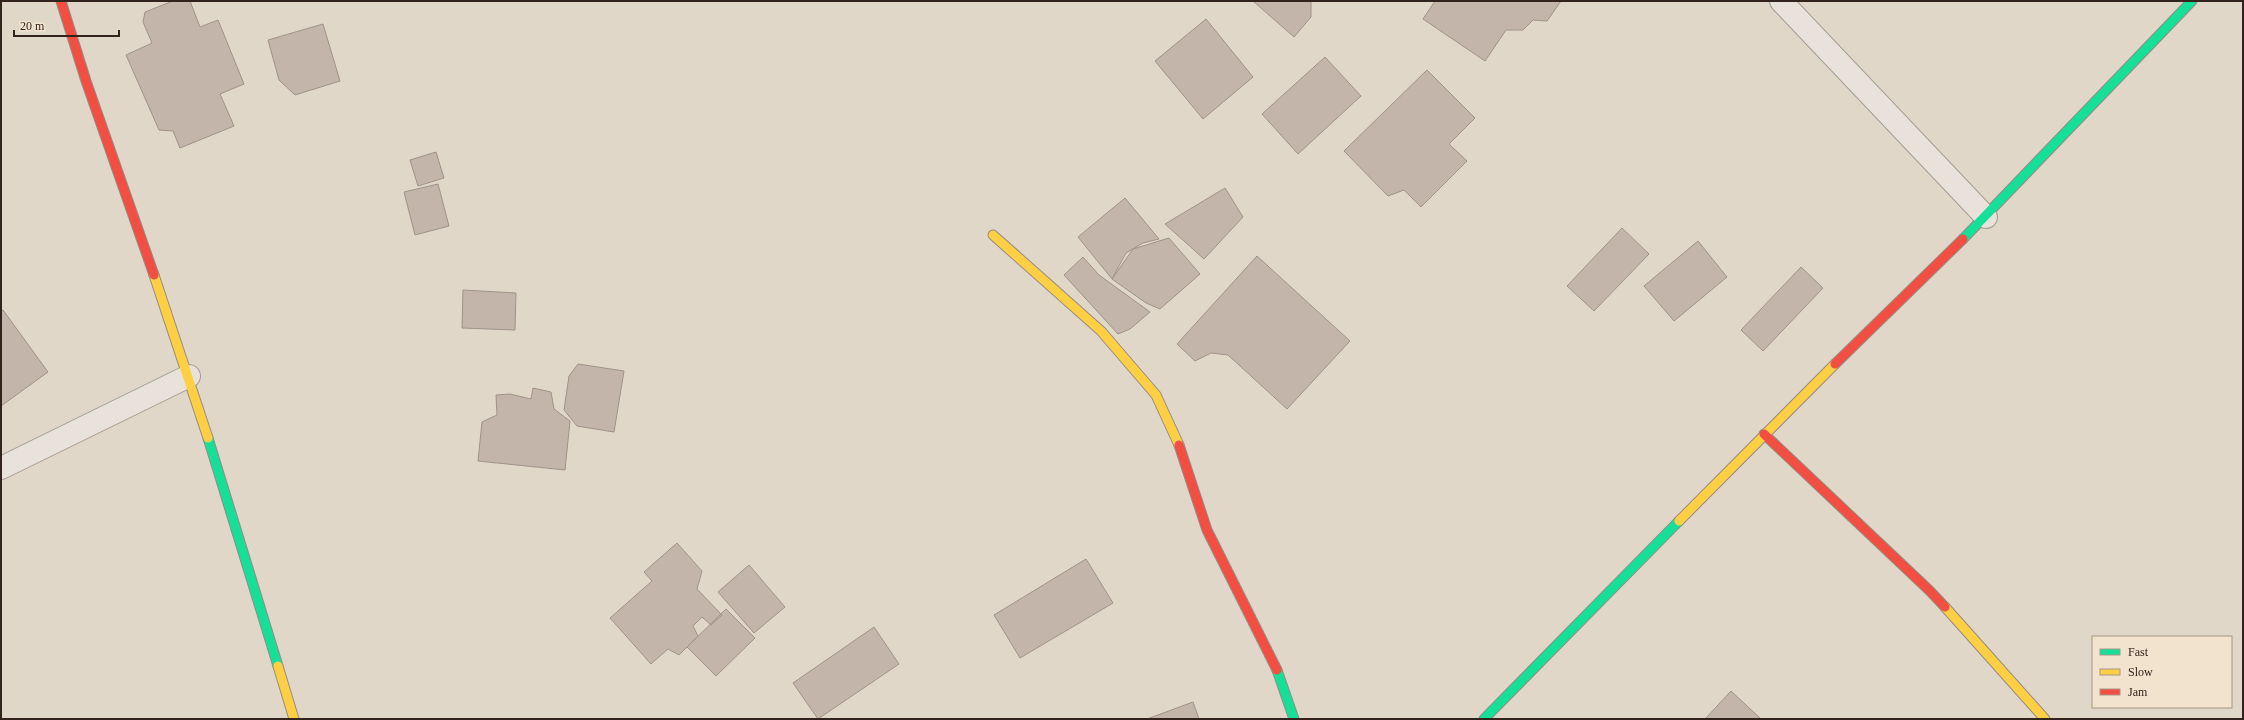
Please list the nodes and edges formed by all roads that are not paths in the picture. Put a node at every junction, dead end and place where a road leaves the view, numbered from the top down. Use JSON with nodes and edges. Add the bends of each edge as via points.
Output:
{"nodes":[{"id":1,"x":61,"y":1,"type":"edge"},
{"id":2,"x":1781,"y":1,"type":"edge"},
{"id":3,"x":2192,"y":1,"type":"edge"},
{"id":4,"x":1986,"y":217,"type":"junction"},
{"id":5,"x":993,"y":234,"type":"dead end"},
{"id":6,"x":189,"y":376,"type":"junction"},
{"id":7,"x":1764,"y":434,"type":"junction"},
{"id":8,"x":1,"y":468,"type":"edge"},
{"id":9,"x":294,"y":719,"type":"edge"},
{"id":10,"x":1294,"y":719,"type":"edge"},
{"id":11,"x":1484,"y":719,"type":"edge"},
{"id":12,"x":2045,"y":719,"type":"edge"}],
"edges":[{"from":1,"to":6,"type":"street","via":[[86,81]]},
{"from":2,"to":4,"type":"street"},
{"from":3,"to":4,"type":"street"},
{"from":4,"to":7,"type":"street"},
{"from":5,"to":10,"type":"street","via":[[1101,331],[1156,395],[1179,444],[1207,530],[1276,668]]},
{"from":6,"to":8,"type":"street"},
{"from":6,"to":9,"type":"street"},
{"from":7,"to":11,"type":"street"},
{"from":7,"to":12,"type":"street","via":[[1930,592]]}]}
